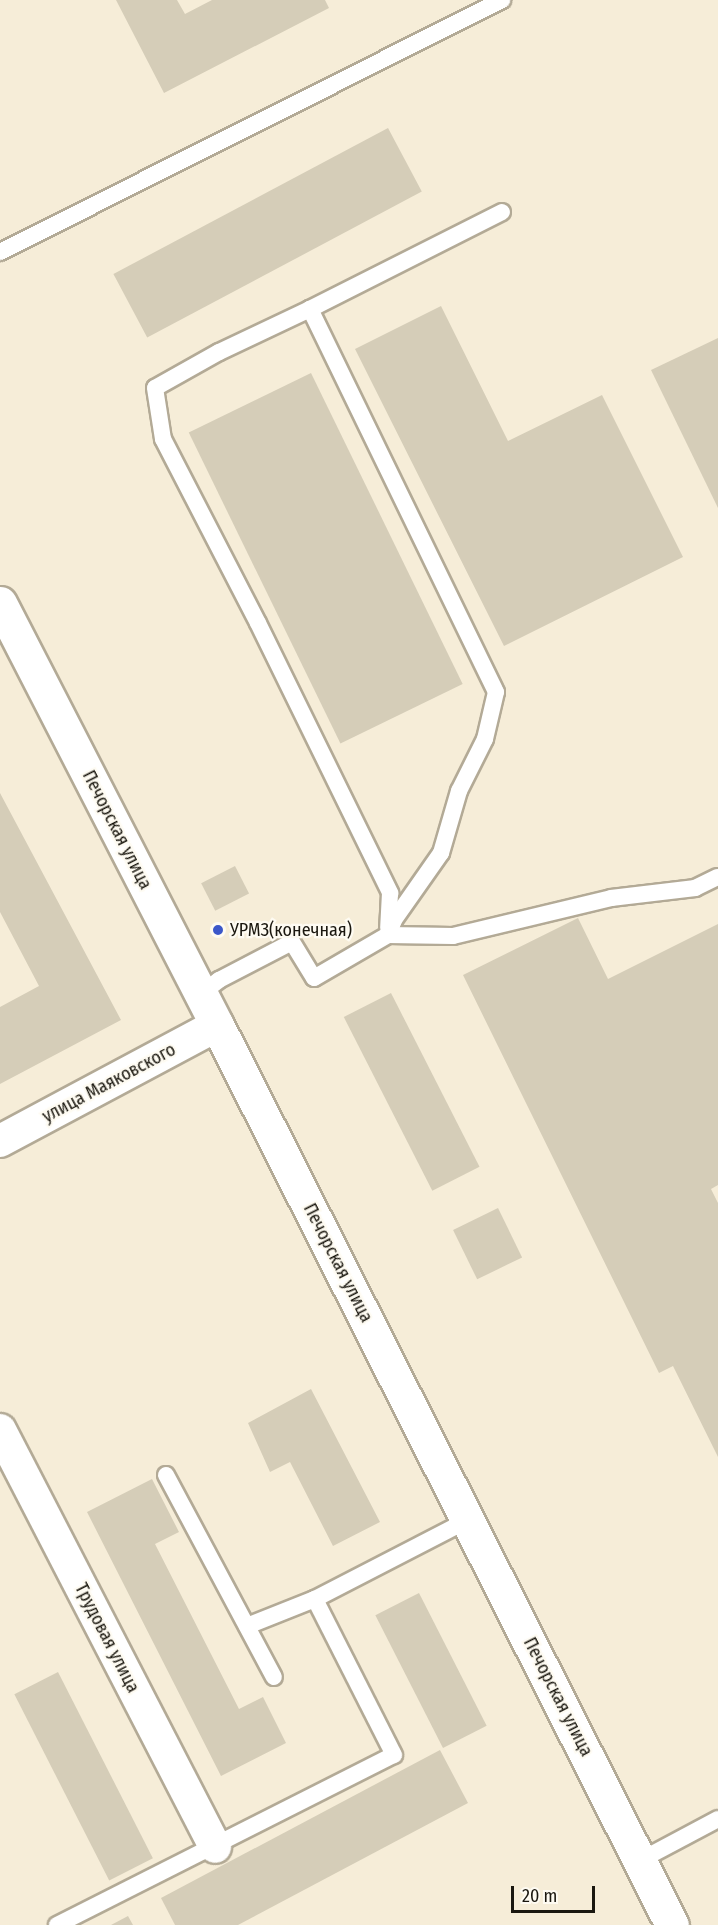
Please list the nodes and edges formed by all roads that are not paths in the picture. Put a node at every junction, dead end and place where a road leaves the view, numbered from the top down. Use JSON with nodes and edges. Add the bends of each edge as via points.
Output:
{"nodes":[{"id":1,"x":502,"y":0,"type":"edge"},
{"id":2,"x":502,"y":212,"type":"dead end"},
{"id":3,"x":0,"y":252,"type":"edge"},
{"id":4,"x":310,"y":309,"type":"junction"},
{"id":5,"x":4,"y":622,"type":"edge"},
{"id":6,"x":718,"y":877,"type":"edge"},
{"id":7,"x":388,"y":935,"type":"junction"},
{"id":8,"x":201,"y":994,"type":"junction"},
{"id":9,"x":217,"y":1025,"type":"junction"},
{"id":10,"x":0,"y":1141,"type":"edge"},
{"id":11,"x":0,"y":1430,"type":"edge"},
{"id":12,"x":166,"y":1475,"type":"dead end"},
{"id":13,"x":468,"y":1520,"type":"junction"},
{"id":14,"x":315,"y":1599,"type":"junction"},
{"id":15,"x":247,"y":1626,"type":"junction"},
{"id":16,"x":273,"y":1677,"type":"dead end"},
{"id":17,"x":718,"y":1819,"type":"edge"},
{"id":18,"x":215,"y":1847,"type":"junction"},
{"id":19,"x":641,"y":1860,"type":"junction"},
{"id":20,"x":57,"y":1925,"type":"edge"},
{"id":21,"x":672,"y":1925,"type":"edge"}],
"edges":[{"from":1,"to":3,"type":"lane"},
{"from":2,"to":4,"type":"lane"},
{"from":4,"to":7,"type":"lane","via":[[496,693],[485,739],[459,791],[441,853],[394,920]]},
{"from":4,"to":7,"type":"lane","via":[[219,351],[155,388],[163,439],[390,893]]},
{"from":5,"to":8,"type":"street","name":"Печорская улица"},
{"from":6,"to":7,"type":"lane","via":[[695,888],[611,898],[453,936]]},
{"from":7,"to":8,"type":"lane","via":[[314,978],[292,942],[219,980]]},
{"from":8,"to":9,"type":"street","name":"Печорская улица"},
{"from":9,"to":10,"type":"street","name":"улица Маяковского"},
{"from":9,"to":13,"type":"street","name":"Печорская улица"},
{"from":11,"to":18,"type":"street","name":"Трудовая улица"},
{"from":12,"to":15,"type":"lane"},
{"from":13,"to":14,"type":"lane"},
{"from":13,"to":19,"type":"street","name":"Печорская улица"},
{"from":14,"to":15,"type":"lane"},
{"from":14,"to":18,"type":"lane","via":[[394,1755]]},
{"from":15,"to":16,"type":"lane"},
{"from":17,"to":19,"type":"lane"},
{"from":18,"to":20,"type":"lane"},
{"from":19,"to":21,"type":"street","name":"Печорская улица"}]}
